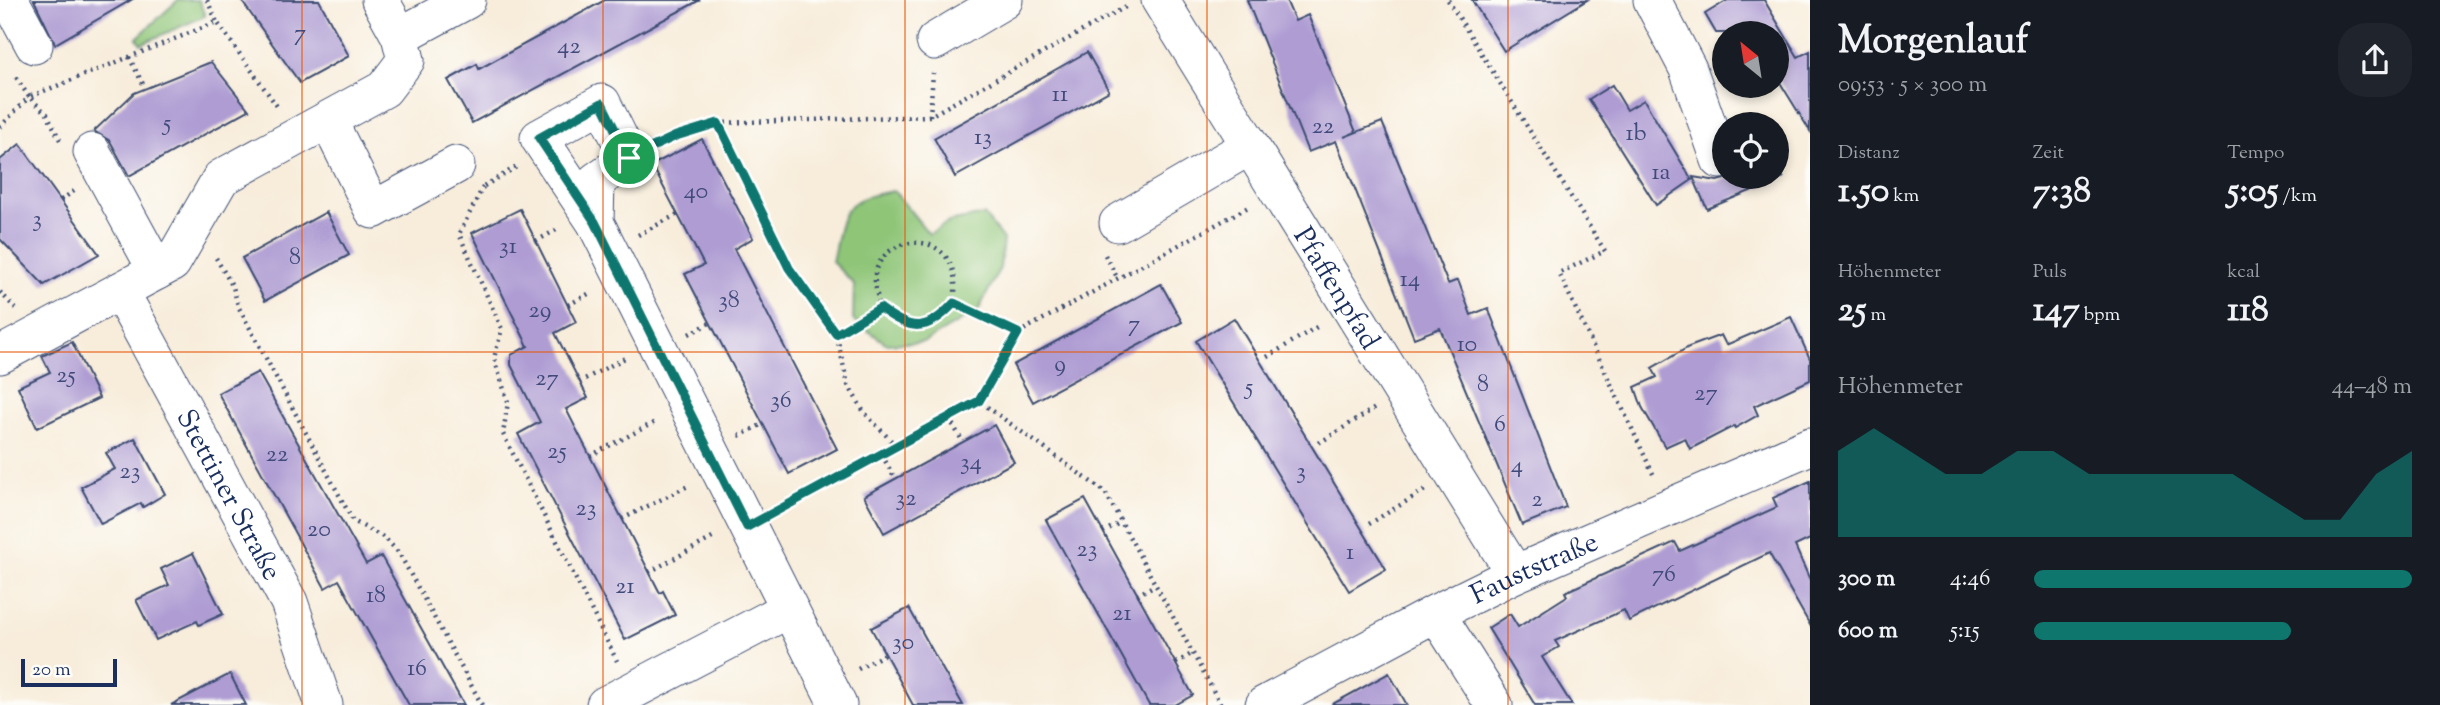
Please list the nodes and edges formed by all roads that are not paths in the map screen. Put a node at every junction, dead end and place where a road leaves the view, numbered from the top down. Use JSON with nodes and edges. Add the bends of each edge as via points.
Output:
{"nodes":[{"id":1,"x":10,"y":0,"type":"edge"},
{"id":2,"x":380,"y":0,"type":"edge"},
{"id":3,"x":467,"y":0,"type":"edge"},
{"id":4,"x":1004,"y":0,"type":"edge"},
{"id":5,"x":1160,"y":0,"type":"edge"},
{"id":6,"x":1651,"y":0,"type":"edge"},
{"id":7,"x":400,"y":36,"type":"junction"},
{"id":8,"x":935,"y":41,"type":"road end"},
{"id":9,"x":21,"y":54,"type":"road end"},
{"id":10,"x":313,"y":128,"type":"junction"},
{"id":11,"x":1712,"y":137,"type":"edge"},
{"id":12,"x":1250,"y":146,"type":"junction"},
{"id":13,"x":78,"y":151,"type":"road end"},
{"id":14,"x":470,"y":176,"type":"road end"},
{"id":15,"x":1118,"y":223,"type":"dead end"},
{"id":16,"x":602,"y":236,"type":"junction"},
{"id":17,"x":157,"y":271,"type":"junction"},
{"id":18,"x":120,"y":291,"type":"junction"},
{"id":19,"x":0,"y":355,"type":"edge"},
{"id":20,"x":1810,"y":446,"type":"edge"},
{"id":21,"x":1515,"y":575,"type":"junction"},
{"id":22,"x":789,"y":609,"type":"junction"},
{"id":23,"x":1436,"y":613,"type":"junction"},
{"id":24,"x":619,"y":698,"type":"edge"},
{"id":25,"x":324,"y":705,"type":"edge"},
{"id":26,"x":838,"y":705,"type":"edge"},
{"id":27,"x":1264,"y":705,"type":"edge"},
{"id":28,"x":1494,"y":705,"type":"edge"}],
"edges":[{"from":1,"to":9,"type":"street"},
{"from":2,"to":7,"type":"street"},
{"from":3,"to":7,"type":"street"},
{"from":4,"to":8,"type":"street"},
{"from":5,"to":12,"type":"street","name":"Pfaffenpfad"},
{"from":6,"to":11,"type":"street","via":[[1688,69]]},
{"from":7,"to":10,"type":"street","via":[[406,60],[384,89]]},
{"from":10,"to":14,"type":"street","via":[[373,209]]},
{"from":10,"to":17,"type":"street","via":[[221,178],[172,263]]},
{"from":12,"to":15,"type":"street"},
{"from":12,"to":21,"type":"street","name":"Pfaffenpfad"},
{"from":13,"to":17,"type":"street"},
{"from":16,"to":16,"type":"street","via":[[596,181],[629,158],[602,103],[539,138]]},
{"from":16,"to":22,"type":"street"},
{"from":17,"to":18,"type":"street"},
{"from":18,"to":19,"type":"street"},
{"from":18,"to":25,"type":"street","name":"Stettiner Straße","via":[[289,602]]},
{"from":20,"to":21,"type":"street","name":"Fauststraße"},
{"from":21,"to":23,"type":"street","name":"Fauststraße"},
{"from":22,"to":24,"type":"street"},
{"from":22,"to":26,"type":"street"},
{"from":23,"to":27,"type":"street","name":"Fauststraße"},
{"from":23,"to":28,"type":"street"}]}
